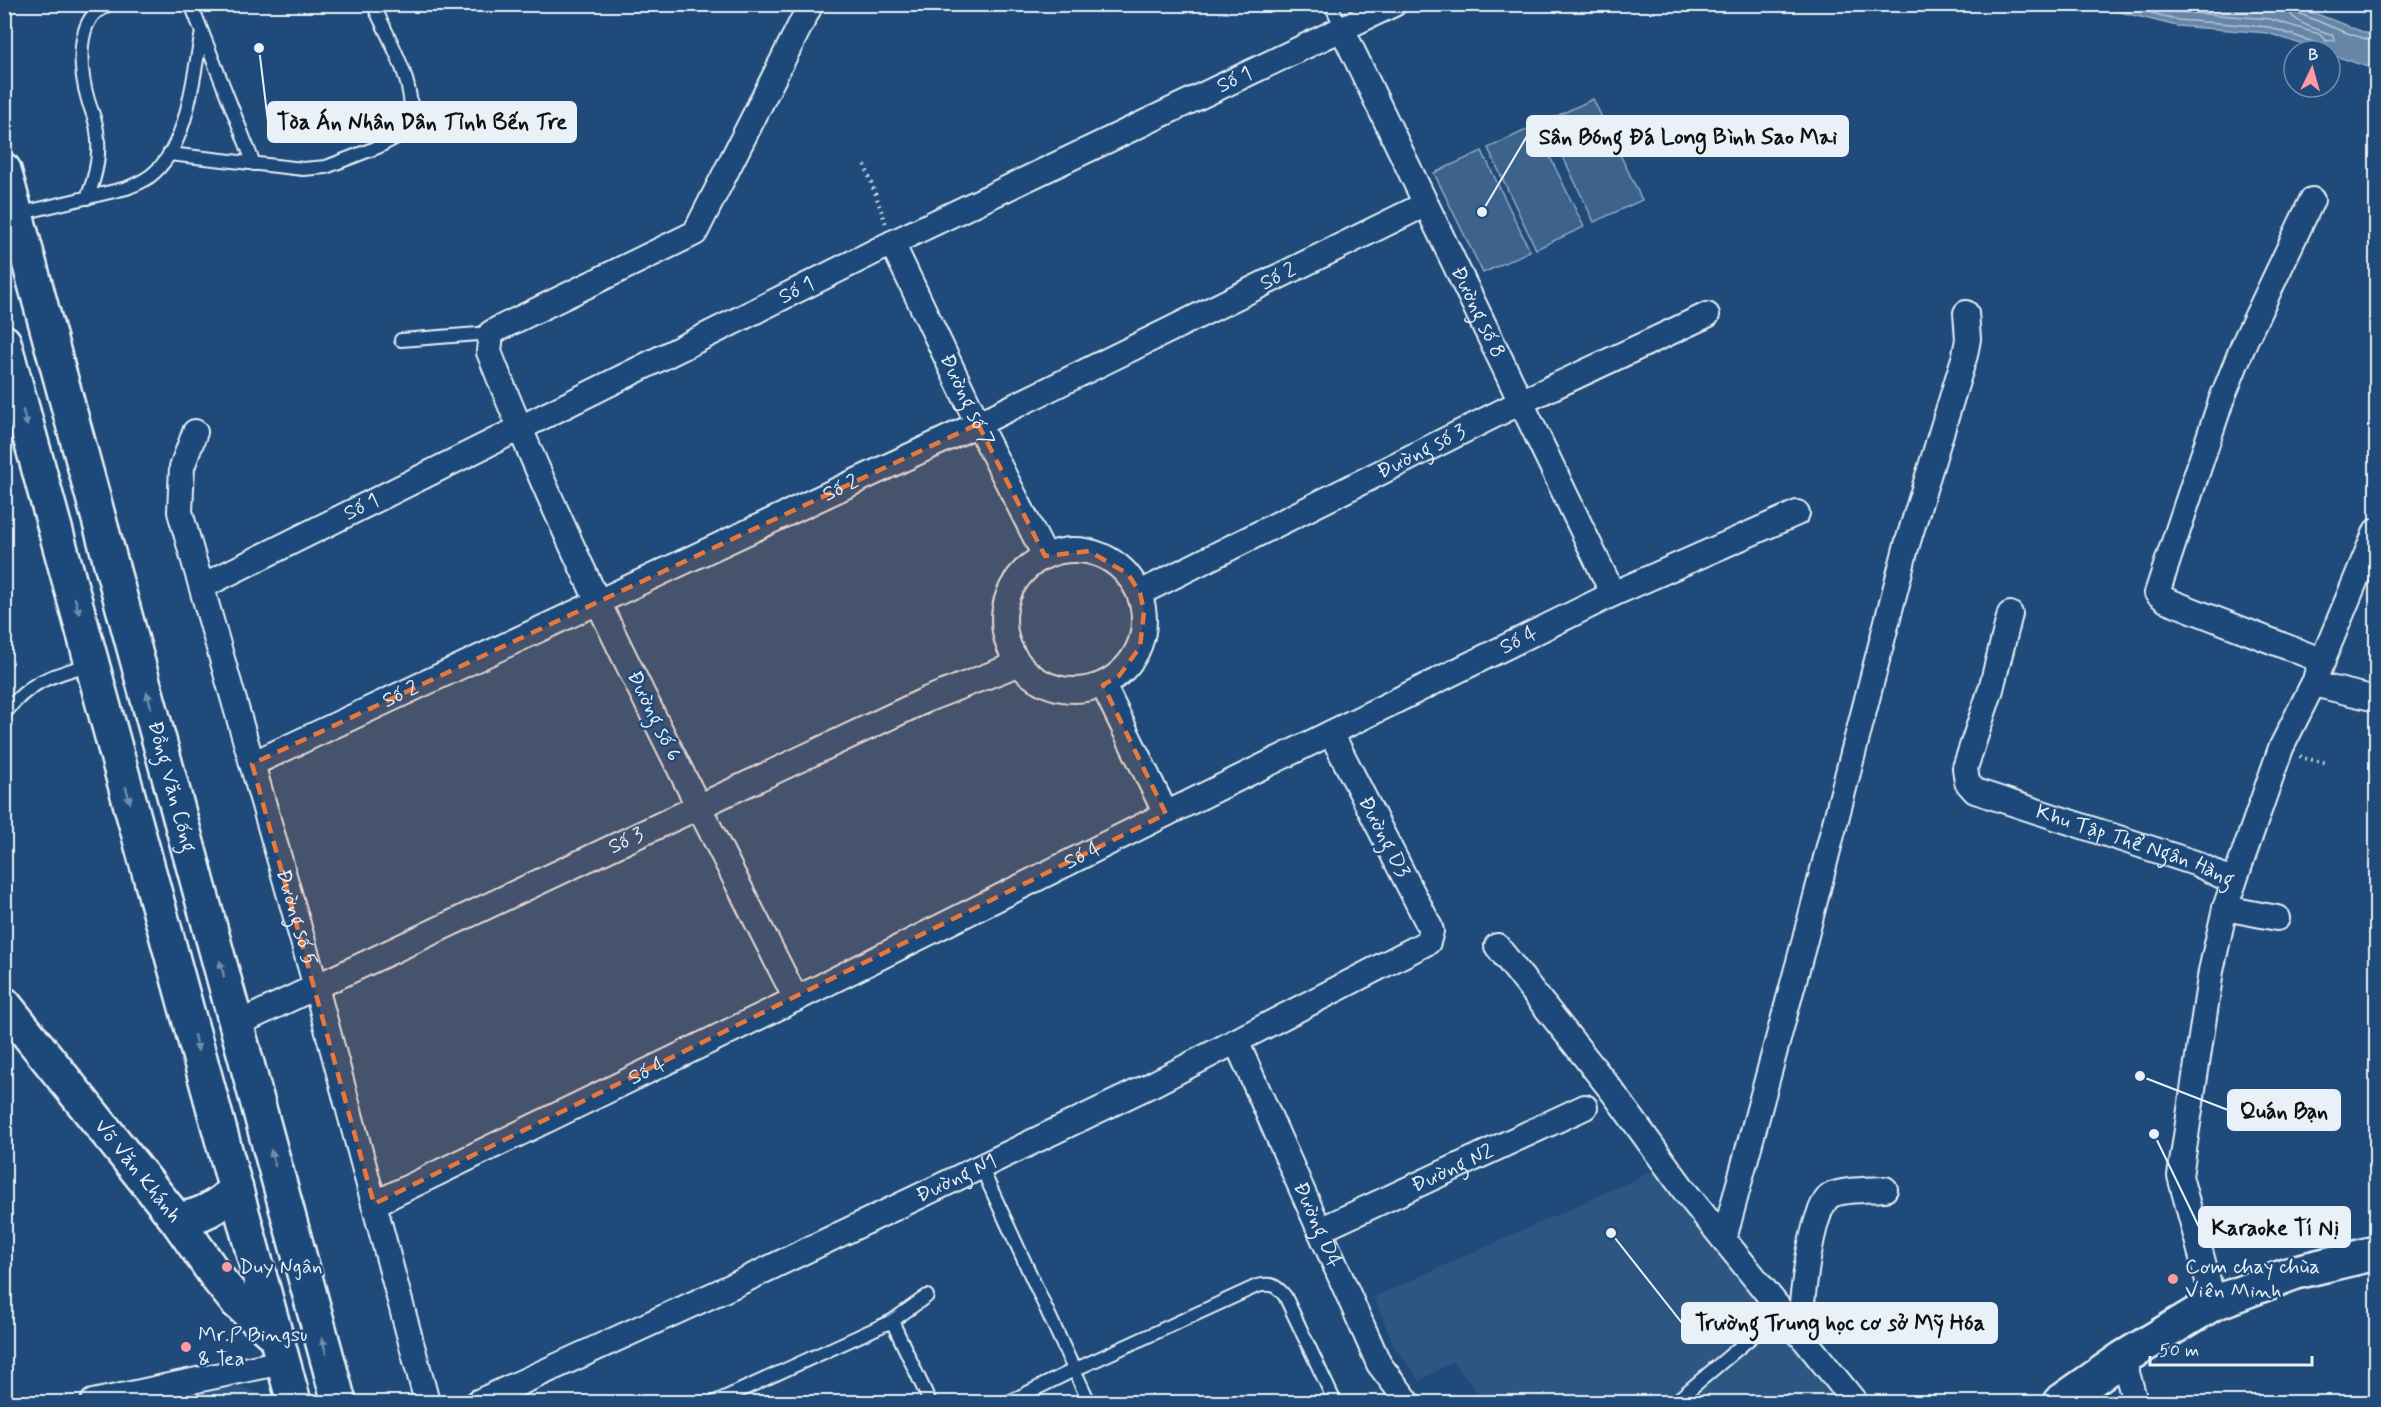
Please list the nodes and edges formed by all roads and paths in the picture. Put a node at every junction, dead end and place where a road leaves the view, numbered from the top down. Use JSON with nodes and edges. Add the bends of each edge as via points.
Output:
{"nodes":[{"id":1,"x":108,"y":4,"type":"edge"},
{"id":2,"x":190,"y":4,"type":"edge"},
{"id":3,"x":373,"y":4,"type":"edge"},
{"id":4,"x":811,"y":4,"type":"edge"},
{"id":5,"x":1331,"y":4,"type":"edge"},
{"id":6,"x":1394,"y":4,"type":"edge"},
{"id":7,"x":1341,"y":29,"type":"junction"},
{"id":8,"x":202,"y":32,"type":"junction"},
{"id":9,"x":169,"y":154,"type":"junction"},
{"id":10,"x":254,"y":164,"type":"junction"},
{"id":11,"x":865,"y":165,"type":"dead end"},
{"id":12,"x":4,"y":170,"type":"edge"},
{"id":13,"x":87,"y":198,"type":"junction"},
{"id":14,"x":2312,"y":200,"type":"dead end"},
{"id":15,"x":1426,"y":204,"type":"junction"},
{"id":16,"x":17,"y":214,"type":"junction"},
{"id":17,"x":892,"y":243,"type":"junction"},
{"id":18,"x":1966,"y":313,"type":"dead end"},
{"id":19,"x":1707,"y":315,"type":"dead end"},
{"id":20,"x":491,"y":333,"type":"junction"},
{"id":21,"x":401,"y":340,"type":"dead end"},
{"id":22,"x":4,"y":342,"type":"edge"},
{"id":23,"x":1521,"y":402,"type":"junction"},
{"id":24,"x":978,"y":424,"type":"junction"},
{"id":25,"x":519,"y":429,"type":"junction"},
{"id":26,"x":195,"y":432,"type":"dead end"},
{"id":27,"x":1797,"y":513,"type":"dead end"},
{"id":28,"x":2376,"y":531,"type":"edge"},
{"id":29,"x":1045,"y":556,"type":"junction"},
{"id":30,"x":203,"y":586,"type":"junction"},
{"id":31,"x":1140,"y":593,"type":"junction"},
{"id":32,"x":1613,"y":594,"type":"junction"},
{"id":33,"x":598,"y":601,"type":"junction"},
{"id":34,"x":2010,"y":614,"type":"dead end"},
{"id":35,"x":136,"y":654,"type":"junction"},
{"id":36,"x":2323,"y":661,"type":"junction"},
{"id":37,"x":92,"y":664,"type":"junction"},
{"id":38,"x":1018,"y":664,"type":"junction"},
{"id":39,"x":2313,"y":684,"type":"junction"},
{"id":40,"x":1103,"y":685,"type":"junction"},
{"id":41,"x":2376,"y":699,"type":"edge"},
{"id":42,"x":4,"y":714,"type":"edge"},
{"id":43,"x":1331,"y":733,"type":"junction"},
{"id":44,"x":252,"y":764,"type":"junction"},
{"id":45,"x":700,"y":808,"type":"junction"},
{"id":46,"x":1166,"y":814,"type":"junction"},
{"id":47,"x":2234,"y":882,"type":"junction"},
{"id":48,"x":2225,"y":908,"type":"junction"},
{"id":49,"x":2277,"y":918,"type":"dead end"},
{"id":50,"x":1428,"y":942,"type":"joint"},
{"id":51,"x":1497,"y":946,"type":"dead end"},
{"id":52,"x":316,"y":987,"type":"junction"},
{"id":53,"x":796,"y":999,"type":"junction"},
{"id":54,"x":4,"y":1004,"type":"edge"},
{"id":55,"x":237,"y":1024,"type":"junction"},
{"id":56,"x":1236,"y":1041,"type":"junction"},
{"id":57,"x":1585,"y":1107,"type":"dead end"},
{"id":58,"x":981,"y":1167,"type":"junction"},
{"id":59,"x":236,"y":1189,"type":"junction"},
{"id":60,"x":1885,"y":1189,"type":"dead end"},
{"id":61,"x":374,"y":1204,"type":"junction"},
{"id":62,"x":177,"y":1220,"type":"junction"},
{"id":63,"x":1320,"y":1230,"type":"junction"},
{"id":64,"x":1724,"y":1239,"type":"junction"},
{"id":65,"x":2376,"y":1253,"type":"edge"},
{"id":66,"x":927,"y":1296,"type":"dead end"},
{"id":67,"x":2214,"y":1303,"type":"junction"},
{"id":68,"x":1781,"y":1312,"type":"junction"},
{"id":69,"x":892,"y":1321,"type":"junction"},
{"id":70,"x":1799,"y":1334,"type":"junction"},
{"id":71,"x":279,"y":1349,"type":"junction"},
{"id":72,"x":2123,"y":1358,"type":"junction"},
{"id":73,"x":1074,"y":1370,"type":"junction"},
{"id":74,"x":93,"y":1402,"type":"edge"},
{"id":75,"x":294,"y":1402,"type":"edge"},
{"id":76,"x":339,"y":1402,"type":"edge"},
{"id":77,"x":427,"y":1402,"type":"edge"},
{"id":78,"x":478,"y":1402,"type":"edge"},
{"id":79,"x":715,"y":1402,"type":"edge"},
{"id":80,"x":930,"y":1402,"type":"edge"},
{"id":81,"x":1009,"y":1402,"type":"edge"},
{"id":82,"x":1089,"y":1402,"type":"edge"},
{"id":83,"x":1335,"y":1402,"type":"edge"},
{"id":84,"x":1408,"y":1402,"type":"edge"},
{"id":85,"x":1674,"y":1402,"type":"edge"},
{"id":86,"x":1855,"y":1402,"type":"edge"},
{"id":87,"x":2060,"y":1402,"type":"edge"},
{"id":88,"x":2135,"y":1402,"type":"edge"}],
"edges":[{"from":1,"to":13,"type":"lane","via":[[93,15],[82,48],[98,154]]},
{"from":2,"to":8,"type":"lane"},
{"from":3,"to":10,"type":"lane","via":[[407,86],[412,108],[410,126],[378,147],[326,167]]},
{"from":4,"to":20,"type":"street","via":[[694,233]]},
{"from":5,"to":7,"type":"lane"},
{"from":6,"to":7,"type":"street","name":"Số 1"},
{"from":7,"to":15,"type":"street","name":"Đường số 8"},
{"from":7,"to":17,"type":"street","name":"Số 1"},
{"from":8,"to":9,"type":"lane","via":[[182,130]]},
{"from":8,"to":10,"type":"lane"},
{"from":9,"to":10,"type":"lane"},
{"from":9,"to":13,"type":"lane","via":[[143,182]]},
{"from":11,"to":17,"type":"path"},
{"from":12,"to":16,"type":"main road","name":"Đồng Văn Cống"},
{"from":13,"to":16,"type":"lane"},
{"from":14,"to":36,"type":"street","via":[[2225,391],[2157,593],[2166,600]]},
{"from":15,"to":23,"type":"street","name":"Đường số 8"},
{"from":15,"to":24,"type":"street","name":"Số 2"},
{"from":16,"to":35,"type":"main road","name":"Đồng Văn Cống"},
{"from":17,"to":24,"type":"street","name":"Đường số 7"},
{"from":17,"to":25,"type":"street","name":"Số 1"},
{"from":18,"to":64,"type":"street","via":[[1965,356],[1906,548]]},
{"from":19,"to":23,"type":"street","name":"Đường số 3"},
{"from":20,"to":21,"type":"lane"},
{"from":20,"to":25,"type":"street","name":"Đường số 6","via":[[489,352]]},
{"from":22,"to":37,"type":"main road","one_way":true},
{"from":23,"to":31,"type":"street","name":"Đường số 3"},
{"from":23,"to":32,"type":"street","name":"Đường số 8"},
{"from":24,"to":29,"type":"street","name":"Đường số 7"},
{"from":24,"to":33,"type":"street","name":"Số 2"},
{"from":25,"to":30,"type":"street","name":"Số 1"},
{"from":25,"to":33,"type":"street","name":"Đường số 6"},
{"from":26,"to":30,"type":"street","name":"Đường số 5","via":[[182,467],[180,512]]},
{"from":27,"to":32,"type":"street","name":"Số 4"},
{"from":28,"to":36,"type":"street"},
{"from":29,"to":31,"type":"street","via":[[1067,550],[1089,551],[1128,574]]},
{"from":29,"to":38,"type":"street","via":[[1024,570],[1009,591],[1003,616],[1006,641]]},
{"from":30,"to":44,"type":"street","name":"Đường số 5"},
{"from":31,"to":40,"type":"street","via":[[1145,629],[1140,646],[1119,676]]},
{"from":32,"to":43,"type":"street","name":"Số 4"},
{"from":33,"to":44,"type":"street","name":"Số 2"},
{"from":33,"to":45,"type":"street","name":"Đường số 6"},
{"from":34,"to":47,"type":"street","name":"Khu Tập Thể Ngân Hàng","via":[[1965,768],[1967,782],[1975,791],[2186,860]]},
{"from":35,"to":37,"type":"main road"},
{"from":55,"to":35,"type":"main road","name":"Đồng Văn Cống","one_way":true},
{"from":36,"to":39,"type":"street"},
{"from":37,"to":42,"type":"lane","via":[[48,676],[30,687]]},
{"from":37,"to":59,"type":"main road","one_way":true},
{"from":38,"to":40,"type":"street","via":[[1042,684],[1072,692]]},
{"from":38,"to":45,"type":"street","name":"Số 3","via":[[928,699]]},
{"from":39,"to":41,"type":"street"},
{"from":39,"to":47,"type":"street","via":[[2281,748]]},
{"from":40,"to":46,"type":"street"},
{"from":43,"to":46,"type":"street","name":"Số 4"},
{"from":43,"to":50,"type":"street","name":"Đường D3","via":[[1429,925]]},
{"from":44,"to":52,"type":"street","name":"Đường số 5"},
{"from":45,"to":52,"type":"street","name":"Số 3"},
{"from":45,"to":53,"type":"street","name":"Đường số 6"},
{"from":46,"to":53,"type":"street","name":"Số 4"},
{"from":47,"to":48,"type":"street","name":"Khu Tập Thể Ngân Hàng"},
{"from":48,"to":49,"type":"street"},
{"from":48,"to":67,"type":"street","name":"Khu Tập Thể Ngân Hàng","via":[[2211,971],[2180,1176]]},
{"from":50,"to":56,"type":"street","name":"Đường N1"},
{"from":51,"to":64,"type":"street"},
{"from":52,"to":55,"type":"street","name":"Số 3"},
{"from":52,"to":61,"type":"street","name":"Đường số 5"},
{"from":53,"to":61,"type":"street","name":"Số 4"},
{"from":54,"to":62,"type":"main road","name":"Võ Văn Khánh"},
{"from":76,"to":55,"type":"main road","name":"Đồng Văn Cống","one_way":true},
{"from":56,"to":58,"type":"street","name":"Đường N1"},
{"from":56,"to":63,"type":"street","name":"Đường D4"},
{"from":57,"to":63,"type":"street","name":"Đường N2"},
{"from":58,"to":73,"type":"lane"},
{"from":58,"to":78,"type":"street","name":"Đường N1"},
{"from":59,"to":62,"type":"main road","via":[[212,1210]]},
{"from":59,"to":71,"type":"main road"},
{"from":60,"to":70,"type":"street","via":[[1830,1195],[1825,1200],[1810,1248]]},
{"from":61,"to":77,"type":"street","name":"Đường số 5"},
{"from":62,"to":71,"type":"main road","name":"Võ Văn Khánh","via":[[236,1301]]},
{"from":63,"to":84,"type":"street","name":"Đường D4","via":[[1379,1364]]},
{"from":64,"to":68,"type":"street"},
{"from":65,"to":67,"type":"main road","via":[[2296,1272]]},
{"from":66,"to":69,"type":"lane"},
{"from":67,"to":72,"type":"main road"},
{"from":68,"to":70,"type":"street"},
{"from":68,"to":85,"type":"lane"},
{"from":69,"to":79,"type":"lane"},
{"from":69,"to":80,"type":"lane"},
{"from":70,"to":86,"type":"street"},
{"from":71,"to":74,"type":"street"},
{"from":71,"to":75,"type":"main road"},
{"from":72,"to":87,"type":"main road"},
{"from":72,"to":88,"type":"street"},
{"from":73,"to":81,"type":"lane"},
{"from":73,"to":82,"type":"lane"},
{"from":73,"to":83,"type":"lane","via":[[1270,1283],[1285,1296]]}]}
